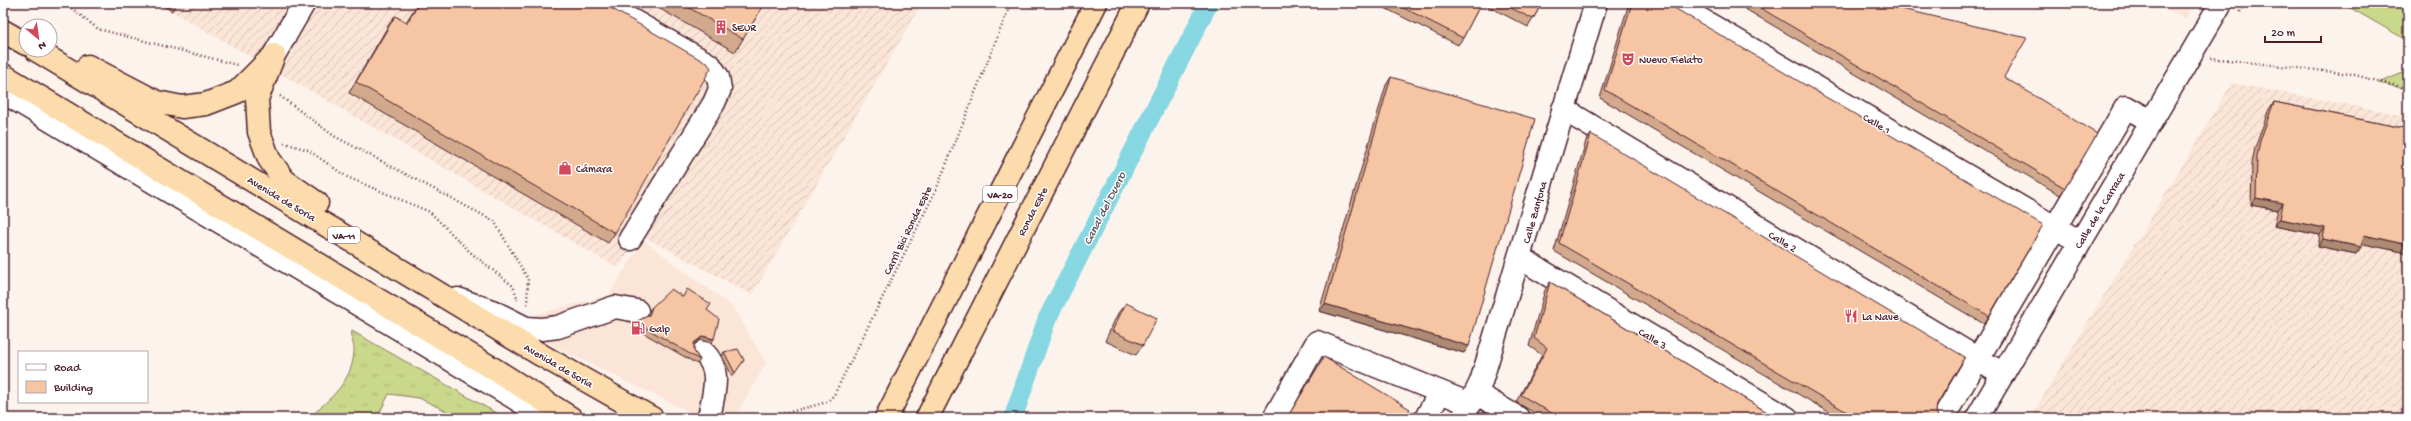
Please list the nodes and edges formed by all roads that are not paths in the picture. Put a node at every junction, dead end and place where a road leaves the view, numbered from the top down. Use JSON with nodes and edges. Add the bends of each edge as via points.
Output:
{"nodes":[{"id":1,"x":304,"y":3,"type":"edge"},
{"id":2,"x":602,"y":3,"type":"edge"},
{"id":3,"x":1096,"y":3,"type":"edge"},
{"id":4,"x":1138,"y":3,"type":"edge"},
{"id":5,"x":1596,"y":3,"type":"edge"},
{"id":6,"x":1673,"y":3,"type":"edge"},
{"id":7,"x":2221,"y":3,"type":"edge"},
{"id":8,"x":3,"y":30,"type":"edge"},
{"id":9,"x":18,"y":39,"type":"edge"},
{"id":10,"x":274,"y":55,"type":"joint"},
{"id":11,"x":58,"y":57,"type":"edge"},
{"id":12,"x":49,"y":58,"type":"edge"},
{"id":13,"x":3,"y":75,"type":"edge"},
{"id":14,"x":260,"y":76,"type":"junction"},
{"id":15,"x":3,"y":92,"type":"edge"},
{"id":16,"x":1564,"y":109,"type":"junction"},
{"id":17,"x":2151,"y":121,"type":"junction"},
{"id":18,"x":2055,"y":227,"type":"junction"},
{"id":19,"x":630,"y":239,"type":"dead end"},
{"id":20,"x":2080,"y":242,"type":"junction"},
{"id":21,"x":1520,"y":258,"type":"junction"},
{"id":22,"x":441,"y":293,"type":"junction"},
{"id":23,"x":637,"y":311,"type":"dead end"},
{"id":24,"x":703,"y":352,"type":"dead end"},
{"id":25,"x":1977,"y":358,"type":"junction"},
{"id":26,"x":2003,"y":374,"type":"junction"},
{"id":27,"x":902,"y":385,"type":"junction"},
{"id":28,"x":1440,"y":392,"type":"junction"},
{"id":29,"x":1469,"y":405,"type":"edge"},
{"id":30,"x":928,"y":416,"type":"edge"},
{"id":31,"x":548,"y":418,"type":"edge"},
{"id":32,"x":571,"y":418,"type":"edge"},
{"id":33,"x":652,"y":418,"type":"edge"},
{"id":34,"x":709,"y":418,"type":"edge"},
{"id":35,"x":870,"y":418,"type":"edge"},
{"id":36,"x":886,"y":418,"type":"edge"},
{"id":37,"x":1274,"y":418,"type":"edge"},
{"id":38,"x":1426,"y":418,"type":"edge"},
{"id":39,"x":1518,"y":418,"type":"edge"},
{"id":40,"x":1787,"y":418,"type":"edge"},
{"id":41,"x":1942,"y":418,"type":"edge"},
{"id":42,"x":1977,"y":418,"type":"edge"}],
"edges":[{"from":1,"to":10,"type":"street"},
{"from":2,"to":19,"type":"street","via":[[710,65],[718,77],[720,89],[702,123]]},
{"from":3,"to":27,"type":"highway","number":"VA-20"},
{"from":4,"to":30,"type":"highway","name":"Ronda Este"},
{"from":5,"to":16,"type":"street","name":"Calle Zanfona"},
{"from":6,"to":18,"type":"street","name":"Calle 1"},
{"from":7,"to":17,"type":"street","name":"Calle de la Carraca"},
{"from":8,"to":9,"type":"highway"},
{"from":10,"to":14,"type":"highway"},
{"from":11,"to":14,"type":"highway","via":[[94,68],[157,102],[182,107],[206,104],[237,92]]},
{"from":12,"to":22,"type":"highway","name":"Avenida de Soria","number":"VA-11"},
{"from":13,"to":32,"type":"highway"},
{"from":14,"to":22,"type":"highway","via":[[257,99],[259,132],[269,159],[284,180]]},
{"from":15,"to":31,"type":"street"},
{"from":16,"to":21,"type":"street","name":"Calle Zanfona"},
{"from":16,"to":25,"type":"street","name":"Calle 2"},
{"from":17,"to":18,"type":"street","via":[[2126,107]]},
{"from":17,"to":20,"type":"street","name":"Calle de la Carraca"},
{"from":18,"to":20,"type":"street","name":"Calle 1"},
{"from":18,"to":25,"type":"street"},
{"from":20,"to":26,"type":"street","name":"Calle de la Carraca"},
{"from":21,"to":29,"type":"street","name":"Calle Zanfona","via":[[1481,382]]},
{"from":21,"to":40,"type":"street","name":"Calle 3"},
{"from":22,"to":23,"type":"street","via":[[492,311],[526,328],[558,327],[615,307]]},
{"from":22,"to":33,"type":"highway","name":"Avenida de Soria","number":"VA-11","via":[[541,355]]},
{"from":24,"to":34,"type":"street","via":[[715,368],[716,378]]},
{"from":25,"to":26,"type":"street","name":"Calle 2"},
{"from":25,"to":41,"type":"street"},
{"from":26,"to":42,"type":"street","name":"Calle de la Carraca"},
{"from":27,"to":35,"type":"highway"},
{"from":27,"to":36,"type":"highway","number":"VA-20"},
{"from":28,"to":29,"type":"street"},
{"from":28,"to":37,"type":"street","via":[[1317,342]]},
{"from":28,"to":38,"type":"street"},
{"from":29,"to":39,"type":"street"}]}
